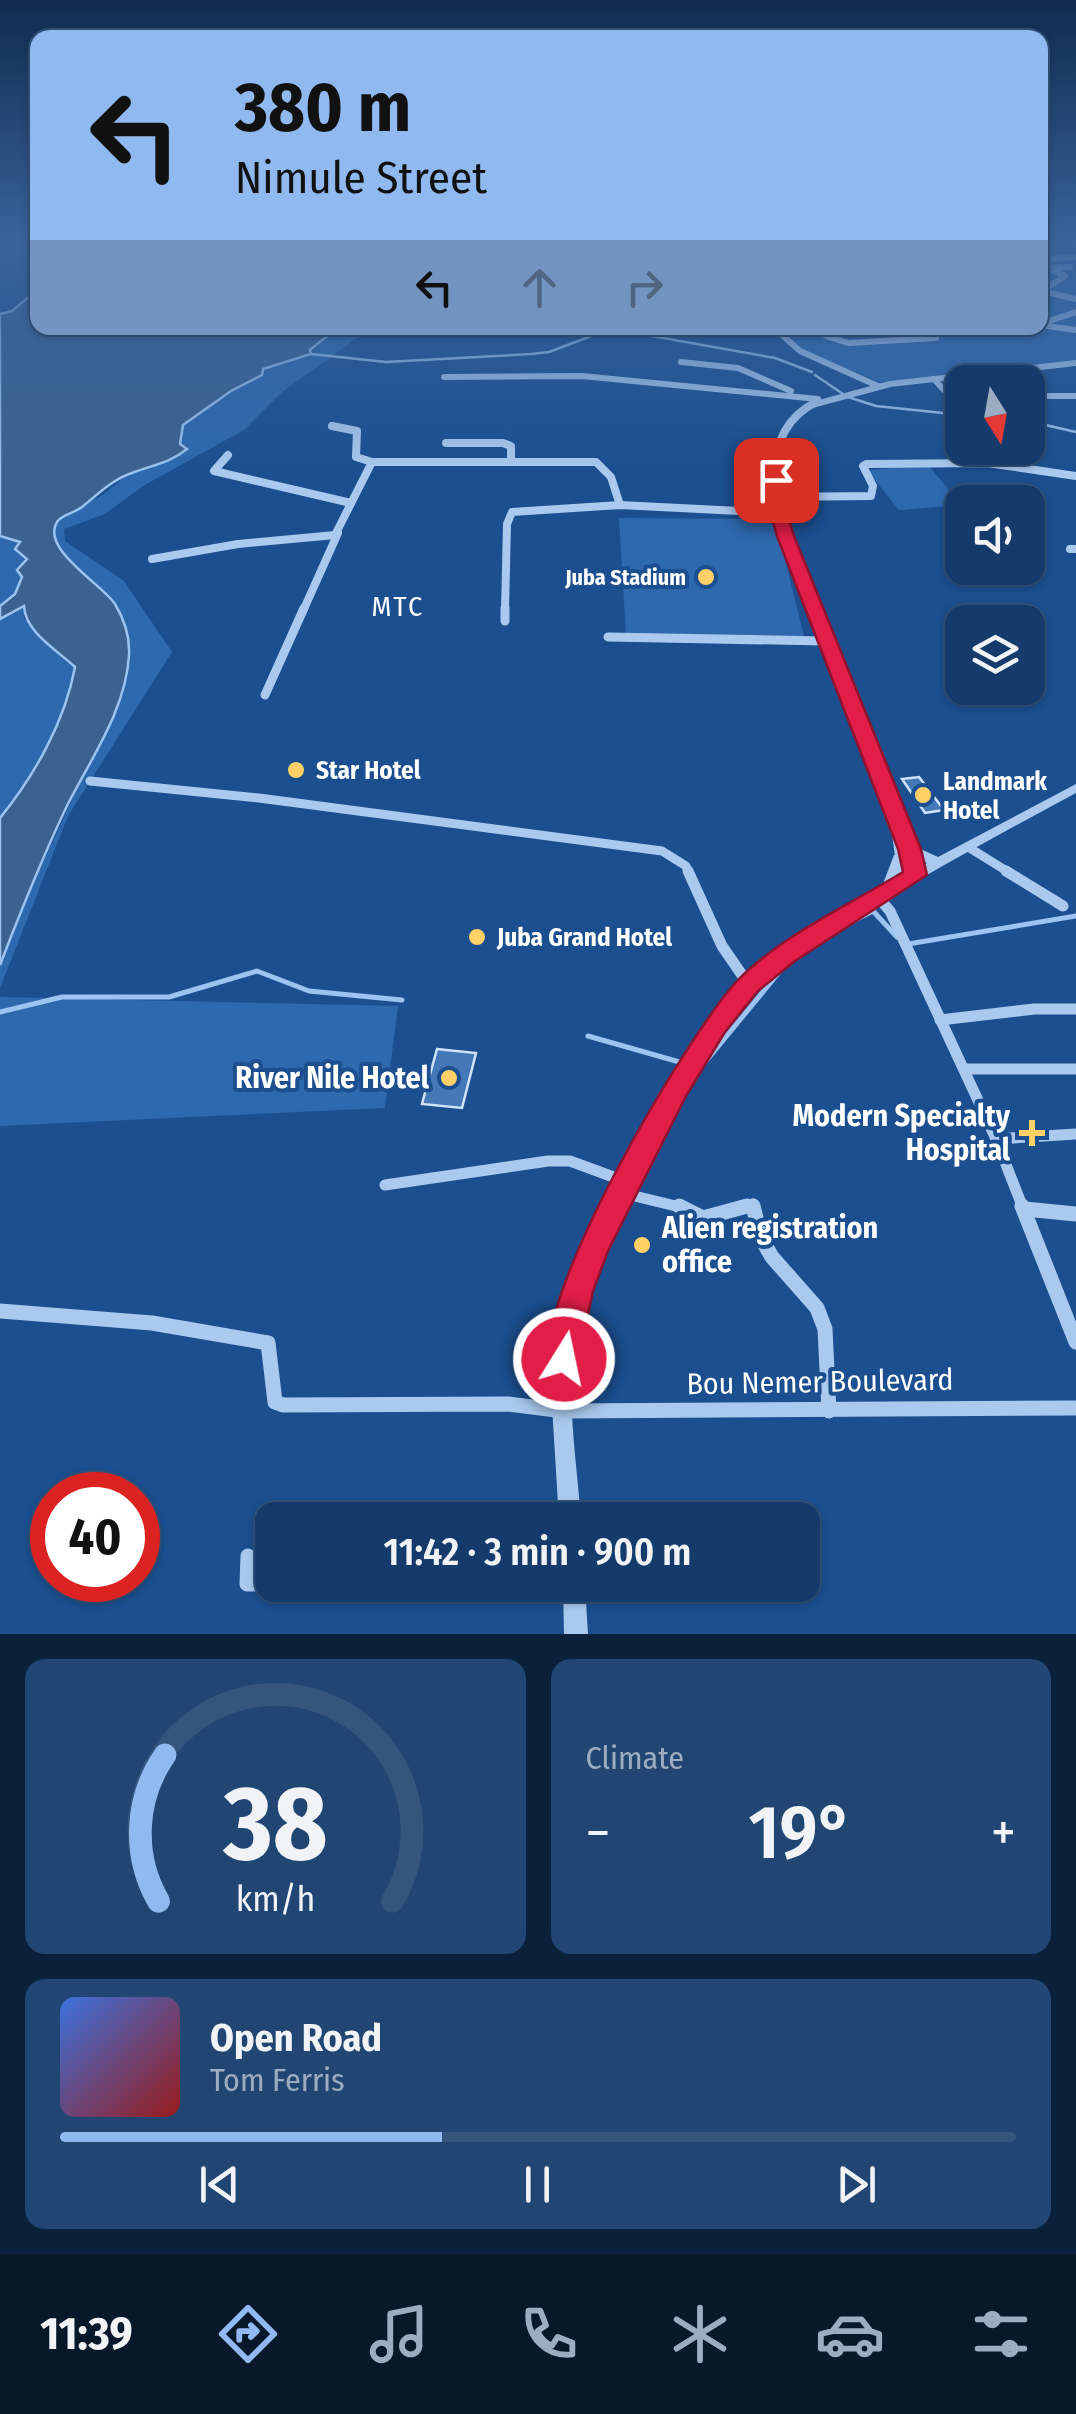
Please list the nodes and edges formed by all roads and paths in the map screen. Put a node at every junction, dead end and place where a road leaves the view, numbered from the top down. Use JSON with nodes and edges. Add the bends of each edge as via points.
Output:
{"nodes":[{"id":1,"x":1048,"y":326,"type":"edge"},
{"id":2,"x":1076,"y":330,"type":"edge"},
{"id":3,"x":782,"y":335,"type":"edge"},
{"id":4,"x":826,"y":335,"type":"edge"},
{"id":5,"x":936,"y":335,"type":"edge"},
{"id":6,"x":681,"y":362,"type":"dead end"},
{"id":7,"x":1076,"y":363,"type":"edge"},
{"id":8,"x":1045,"y":367,"type":"edge"},
{"id":9,"x":444,"y":377,"type":"dead end"},
{"id":10,"x":945,"y":378,"type":"edge"},
{"id":11,"x":934,"y":379,"type":"junction"},
{"id":12,"x":878,"y":386,"type":"junction"},
{"id":13,"x":945,"y":391,"type":"edge"},
{"id":14,"x":1045,"y":396,"type":"edge"},
{"id":15,"x":1076,"y":396,"type":"edge"},
{"id":16,"x":806,"y":397,"type":"junction"},
{"id":17,"x":820,"y":400,"type":"junction"},
{"id":18,"x":332,"y":426,"type":"dead end"},
{"id":19,"x":446,"y":443,"type":"dead end"},
{"id":20,"x":228,"y":455,"type":"dead end"},
{"id":21,"x":511,"y":461,"type":"junction"},
{"id":22,"x":372,"y":462,"type":"junction"},
{"id":23,"x":1076,"y":476,"type":"edge"},
{"id":24,"x":774,"y":497,"type":"junction"},
{"id":25,"x":351,"y":503,"type":"junction"},
{"id":26,"x":620,"y":505,"type":"junction"},
{"id":27,"x":778,"y":512,"type":"junction"},
{"id":28,"x":338,"y":533,"type":"junction"},
{"id":29,"x":152,"y":558,"type":"dead end"},
{"id":30,"x":506,"y":621,"type":"dead end"},
{"id":31,"x":608,"y":637,"type":"dead end"},
{"id":32,"x":825,"y":640,"type":"junction"},
{"id":33,"x":266,"y":695,"type":"dead end"},
{"id":34,"x":90,"y":781,"type":"dead end"},
{"id":35,"x":1076,"y":788,"type":"edge"},
{"id":36,"x":968,"y":847,"type":"junction"},
{"id":37,"x":904,"y":854,"type":"junction"},
{"id":38,"x":938,"y":862,"type":"junction"},
{"id":39,"x":909,"y":878,"type":"junction"},
{"id":40,"x":882,"y":894,"type":"junction"},
{"id":41,"x":1063,"y":906,"type":"dead end"},
{"id":42,"x":749,"y":985,"type":"junction"},
{"id":43,"x":1076,"y":1009,"type":"edge"},
{"id":44,"x":940,"y":1020,"type":"junction"},
{"id":45,"x":964,"y":1069,"type":"junction"},
{"id":46,"x":1076,"y":1069,"type":"edge"},
{"id":47,"x":1076,"y":1134,"type":"edge"},
{"id":48,"x":996,"y":1139,"type":"junction"},
{"id":49,"x":386,"y":1185,"type":"dead end"},
{"id":50,"x":624,"y":1187,"type":"junction"},
{"id":51,"x":1025,"y":1208,"type":"junction"},
{"id":52,"x":1076,"y":1214,"type":"edge"},
{"id":53,"x":0,"y":1311,"type":"edge"},
{"id":54,"x":1076,"y":1342,"type":"edge"},
{"id":55,"x":1076,"y":1408,"type":"edge"},
{"id":56,"x":564,"y":1411,"type":"junction"},
{"id":57,"x":829,"y":1411,"type":"junction"},
{"id":58,"x":569,"y":1502,"type":"edge"},
{"id":59,"x":248,"y":1556,"type":"dead end"},
{"id":60,"x":255,"y":1584,"type":"edge"},
{"id":61,"x":575,"y":1602,"type":"edge"},
{"id":62,"x":576,"y":1634,"type":"edge"}],
"edges":[{"from":1,"to":2,"type":"street"},
{"from":3,"to":12,"type":"street"},
{"from":4,"to":5,"type":"street","via":[[848,343]]},
{"from":6,"to":16,"type":"street","via":[[738,368]]},
{"from":7,"to":8,"type":"street"},
{"from":9,"to":16,"type":"street","via":[[582,376]]},
{"from":10,"to":11,"type":"street"},
{"from":11,"to":12,"type":"street"},
{"from":11,"to":13,"type":"street"},
{"from":12,"to":17,"type":"street"},
{"from":14,"to":15,"type":"street"},
{"from":16,"to":17,"type":"street"},
{"from":17,"to":24,"type":"street","via":[[802,409],[786,431]]},
{"from":18,"to":22,"type":"street","via":[[355,430],[356,457]]},
{"from":19,"to":21,"type":"street","via":[[504,442],[511,446]]},
{"from":20,"to":25,"type":"street","via":[[214,471]]},
{"from":21,"to":22,"type":"street"},
{"from":21,"to":26,"type":"street","via":[[600,463]]},
{"from":22,"to":25,"type":"street"},
{"from":23,"to":24,"type":"street","via":[[988,463],[866,464],[871,496]]},
{"from":24,"to":27,"type":"street"},
{"from":25,"to":28,"type":"street"},
{"from":26,"to":27,"type":"street"},
{"from":26,"to":30,"type":"street","via":[[508,514]]},
{"from":27,"to":32,"type":"street"},
{"from":28,"to":29,"type":"street"},
{"from":28,"to":33,"type":"street"},
{"from":31,"to":32,"type":"street"},
{"from":32,"to":37,"type":"street"},
{"from":34,"to":42,"type":"street","via":[[662,850],[686,866],[722,946]]},
{"from":35,"to":36,"type":"street"},
{"from":36,"to":38,"type":"street"},
{"from":36,"to":41,"type":"street"},
{"from":37,"to":38,"type":"street"},
{"from":37,"to":39,"type":"street"},
{"from":37,"to":40,"type":"street"},
{"from":38,"to":39,"type":"street"},
{"from":39,"to":40,"type":"street"},
{"from":40,"to":42,"type":"street"},
{"from":40,"to":44,"type":"street"},
{"from":42,"to":50,"type":"street","via":[[694,1056]]},
{"from":43,"to":44,"type":"street"},
{"from":44,"to":45,"type":"street"},
{"from":45,"to":46,"type":"street"},
{"from":45,"to":48,"type":"street"},
{"from":47,"to":48,"type":"street"},
{"from":48,"to":51,"type":"street"},
{"from":49,"to":50,"type":"street","via":[[570,1161]]},
{"from":50,"to":56,"type":"street","via":[[577,1291],[565,1338]]},
{"from":50,"to":57,"type":"street","via":[[703,1218],[753,1204],[761,1238],[817,1308],[825,1330]]},
{"from":51,"to":52,"type":"street"},
{"from":51,"to":54,"type":"street"},
{"from":53,"to":56,"type":"street","name":"Bou Nemer Boulevard","via":[[152,1323],[268,1343],[275,1402],[283,1406],[508,1404]]},
{"from":55,"to":57,"type":"street","name":"Bou Nemer Boulevard"},
{"from":56,"to":57,"type":"street","name":"Bou Nemer Boulevard"},
{"from":56,"to":58,"type":"street"},
{"from":59,"to":60,"type":"street","via":[[248,1584]]},
{"from":61,"to":62,"type":"street"}]}
